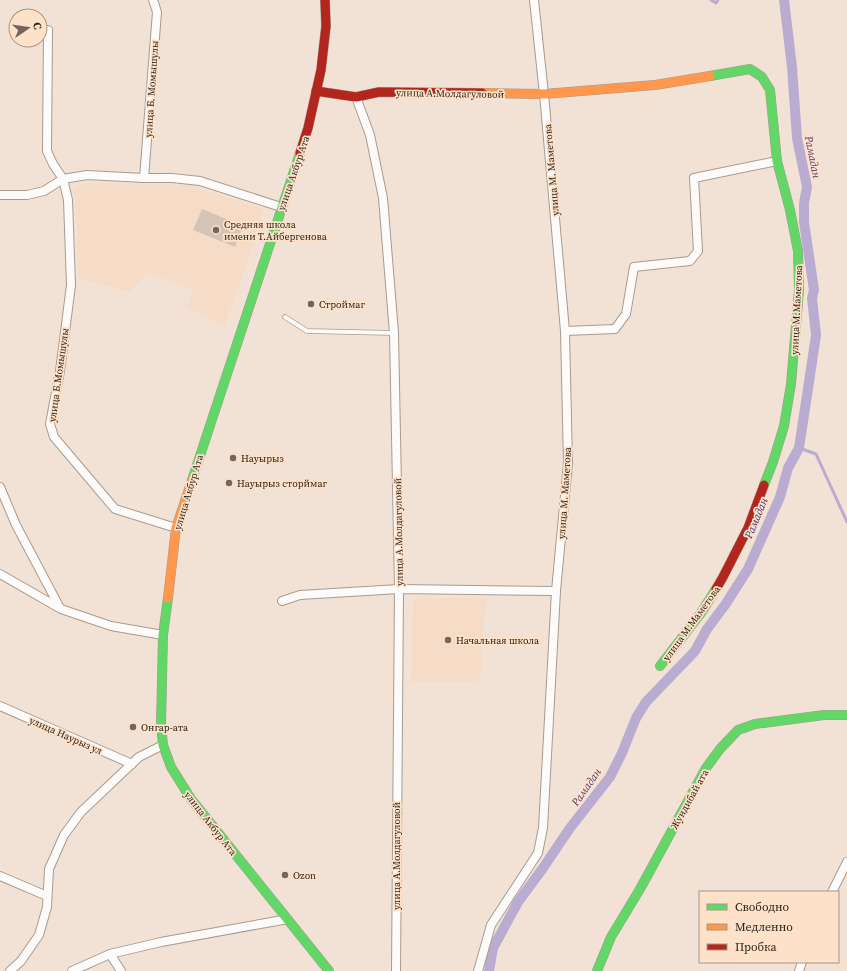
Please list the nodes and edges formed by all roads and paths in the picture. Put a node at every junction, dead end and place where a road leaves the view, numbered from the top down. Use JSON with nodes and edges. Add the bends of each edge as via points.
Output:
{"nodes":[{"id":1,"x":153,"y":0,"type":"edge"},
{"id":2,"x":325,"y":0,"type":"edge"},
{"id":3,"x":534,"y":0,"type":"edge"},
{"id":4,"x":48,"y":48,"type":"edge"},
{"id":5,"x":316,"y":91,"type":"junction"},
{"id":6,"x":544,"y":94,"type":"junction"},
{"id":7,"x":356,"y":97,"type":"junction"},
{"id":8,"x":777,"y":161,"type":"junction"},
{"id":9,"x":144,"y":178,"type":"junction"},
{"id":10,"x":63,"y":179,"type":"junction"},
{"id":11,"x":0,"y":195,"type":"edge"},
{"id":12,"x":281,"y":207,"type":"junction"},
{"id":13,"x":285,"y":317,"type":"dead end"},
{"id":14,"x":565,"y":331,"type":"junction"},
{"id":15,"x":394,"y":332,"type":"junction"},
{"id":16,"x":0,"y":487,"type":"edge"},
{"id":17,"x":176,"y":528,"type":"junction"},
{"id":18,"x":0,"y":574,"type":"edge"},
{"id":19,"x":399,"y":589,"type":"junction"},
{"id":20,"x":556,"y":591,"type":"junction"},
{"id":21,"x":282,"y":601,"type":"dead end"},
{"id":22,"x":61,"y":609,"type":"junction"},
{"id":23,"x":163,"y":635,"type":"junction"},
{"id":24,"x":660,"y":666,"type":"dead end"},
{"id":25,"x":0,"y":706,"type":"edge"},
{"id":26,"x":847,"y":715,"type":"edge"},
{"id":27,"x":163,"y":744,"type":"junction"},
{"id":28,"x":132,"y":764,"type":"junction"},
{"id":29,"x":847,"y":862,"type":"edge"},
{"id":30,"x":0,"y":876,"type":"edge"},
{"id":31,"x":832,"y":891,"type":"edge"},
{"id":32,"x":47,"y":896,"type":"junction"},
{"id":33,"x":288,"y":919,"type":"junction"},
{"id":34,"x":110,"y":954,"type":"junction"},
{"id":35,"x":10,"y":971,"type":"edge"},
{"id":36,"x":72,"y":971,"type":"edge"},
{"id":37,"x":121,"y":971,"type":"edge"},
{"id":38,"x":329,"y":971,"type":"edge"},
{"id":39,"x":396,"y":971,"type":"edge"},
{"id":40,"x":478,"y":971,"type":"edge"},
{"id":41,"x":597,"y":971,"type":"edge"}],
"edges":[{"from":1,"to":9,"type":"street","name":"улица Б. Момышулы","via":[[157,12]]},
{"from":2,"to":5,"type":"street","name":"улица Акбур Ата","via":[[326,26]]},
{"from":3,"to":6,"type":"street","name":"улица М. Маметова"},
{"from":4,"to":10,"type":"street","name":"улица Б.Момышулы","via":[[47,151]]},
{"from":5,"to":7,"type":"street","name":"улица А.Молдагуловой"},
{"from":5,"to":12,"type":"street","name":"улица Акбур Ата","via":[[308,128]]},
{"from":6,"to":7,"type":"street","name":"улица А.Молдагуловой","via":[[379,92]]},
{"from":6,"to":8,"type":"street","name":"улица М.Маметова","via":[[655,85],[750,69],[762,77],[770,90]]},
{"from":6,"to":14,"type":"street","name":"улица М. Маметова"},
{"from":7,"to":15,"type":"street","name":"улица А.Молдагуловой","via":[[370,135],[383,198]]},
{"from":8,"to":14,"type":"street","via":[[694,178],[698,251],[690,261],[634,267],[626,314],[616,329]]},
{"from":8,"to":24,"type":"street","name":"улица М.Маметова","via":[[798,252],[799,290],[791,384],[784,426],[748,528],[723,577],[701,613]]},
{"from":9,"to":10,"type":"street","via":[[87,175]]},
{"from":9,"to":12,"type":"street","via":[[200,181]]},
{"from":10,"to":11,"type":"street","via":[[44,191],[27,195]]},
{"from":10,"to":17,"type":"street","name":"улица Б.Момышулы","via":[[68,200],[71,285],[50,424],[54,437],[115,509]]},
{"from":12,"to":17,"type":"street","name":"улица Акбур Ата"},
{"from":13,"to":15,"type":"lane","via":[[307,332]]},
{"from":14,"to":20,"type":"street","name":"улица М. Маметова","via":[[568,463]]},
{"from":15,"to":19,"type":"street","name":"улица А.Молдагуловой"},
{"from":16,"to":22,"type":"street","via":[[16,525]]},
{"from":17,"to":23,"type":"street","name":"улица Акбур Ата"},
{"from":18,"to":22,"type":"street"},
{"from":19,"to":20,"type":"street"},
{"from":19,"to":21,"type":"street","via":[[300,594]]},
{"from":19,"to":39,"type":"street","name":"улица А.Молдагуловой"},
{"from":20,"to":40,"type":"street","name":"улица М. Маметова","via":[[543,828],[538,853],[491,925]]},
{"from":22,"to":23,"type":"street","via":[[111,626]]},
{"from":23,"to":27,"type":"street","name":"улица Акбур Ата"},
{"from":25,"to":28,"type":"street","name":"улица Наурыз ул"},
{"from":26,"to":41,"type":"street","name":"Жундибай ата","via":[[755,724],[738,730],[706,768],[611,937]]},
{"from":27,"to":28,"type":"street","via":[[139,757]]},
{"from":27,"to":33,"type":"street","name":"улица Акбур Ата","via":[[171,767],[190,799]]},
{"from":28,"to":32,"type":"street","via":[[81,812],[64,835],[49,869]]},
{"from":29,"to":31,"type":"street"},
{"from":30,"to":32,"type":"street"},
{"from":32,"to":35,"type":"street","via":[[47,907],[39,935],[21,961]]},
{"from":33,"to":34,"type":"street"},
{"from":33,"to":38,"type":"street","name":"улица Акбур Ата"},
{"from":34,"to":36,"type":"street"},
{"from":34,"to":37,"type":"street"}]}
